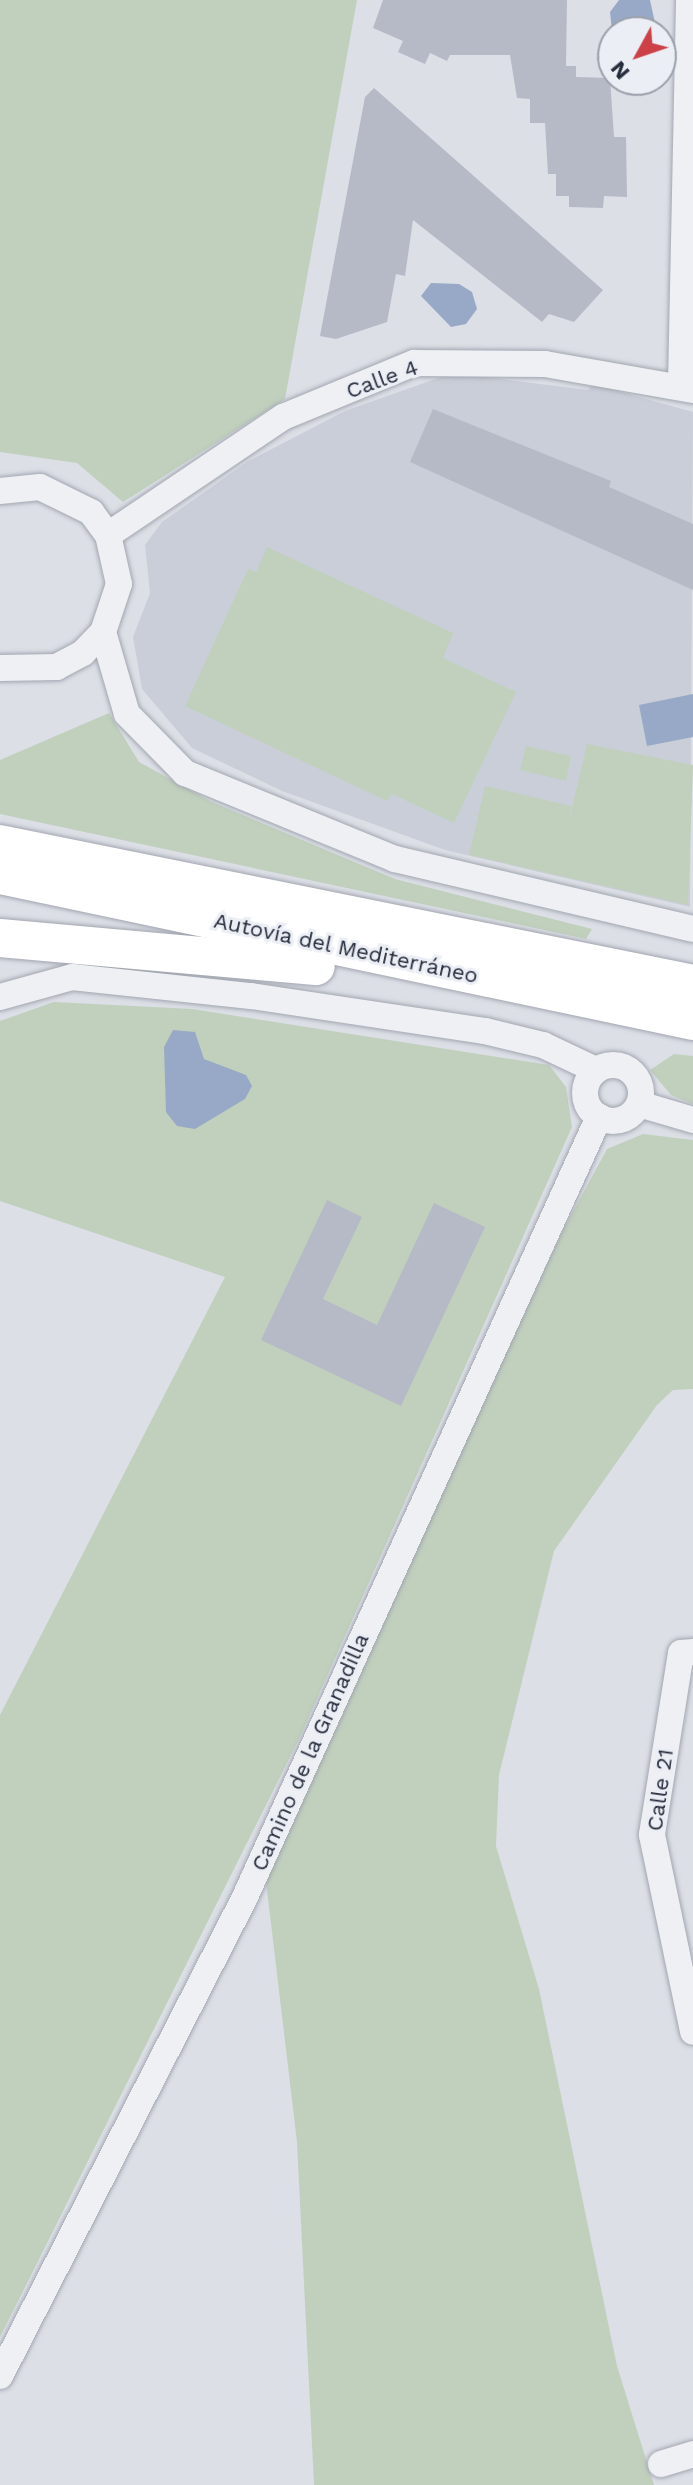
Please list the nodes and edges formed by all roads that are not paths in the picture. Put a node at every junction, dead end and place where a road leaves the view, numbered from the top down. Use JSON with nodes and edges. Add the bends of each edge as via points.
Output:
{"nodes":[{"id":1,"x":689,"y":0,"type":"edge"},
{"id":2,"x":687,"y":387,"type":"edge"},
{"id":3,"x":4,"y":486,"type":"edge"},
{"id":4,"x":108,"y":535,"type":"junction"},
{"id":5,"x":103,"y":632,"type":"junction"},
{"id":6,"x":0,"y":668,"type":"edge"},
{"id":7,"x":0,"y":844,"type":"edge"},
{"id":8,"x":0,"y":875,"type":"edge"},
{"id":9,"x":693,"y":929,"type":"edge"},
{"id":10,"x":0,"y":938,"type":"edge"},
{"id":11,"x":693,"y":984,"type":"edge"},
{"id":12,"x":0,"y":997,"type":"edge"},
{"id":13,"x":693,"y":1021,"type":"edge"},
{"id":14,"x":693,"y":1039,"type":"edge"},
{"id":15,"x":596,"y":1070,"type":"junction"},
{"id":16,"x":639,"y":1104,"type":"junction"},
{"id":17,"x":599,"y":1117,"type":"junction"},
{"id":18,"x":693,"y":1120,"type":"edge"},
{"id":19,"x":693,"y":1652,"type":"edge"},
{"id":20,"x":693,"y":2032,"type":"edge"},
{"id":21,"x":0,"y":2376,"type":"edge"},
{"id":22,"x":693,"y":2454,"type":"edge"},
{"id":23,"x":661,"y":2464,"type":"dead end"}],
"edges":[{"from":1,"to":2,"type":"street"},
{"from":2,"to":4,"type":"street","name":"Calle 4","via":[[545,364],[414,363],[283,417]]},
{"from":3,"to":4,"type":"street","via":[[67,496]]},
{"from":4,"to":5,"type":"street","via":[[119,584]]},
{"from":5,"to":6,"type":"street","via":[[57,667]]},
{"from":5,"to":9,"type":"street","via":[[127,714],[185,773],[395,859]]},
{"from":7,"to":11,"type":"highway","name":"Autovía del Mediterráneo"},
{"from":8,"to":13,"type":"highway","name":"Autovía del Mediterráneo"},
{"from":10,"to":14,"type":"highway","via":[[79,940],[313,966]]},
{"from":12,"to":15,"type":"street","via":[[72,977],[251,996],[485,1031],[543,1045]]},
{"from":15,"to":16,"type":"street","via":[[613,1065],[630,1071],[640,1086]]},
{"from":15,"to":17,"type":"street","via":[[585,1094]]},
{"from":16,"to":17,"type":"street","via":[[617,1120]]},
{"from":16,"to":18,"type":"street"},
{"from":17,"to":21,"type":"street","name":"Camino de la Granadilla","via":[[245,1897]]},
{"from":19,"to":20,"type":"street","name":"Calle 21","via":[[681,1653],[652,1835]]},
{"from":22,"to":23,"type":"street"}]}
